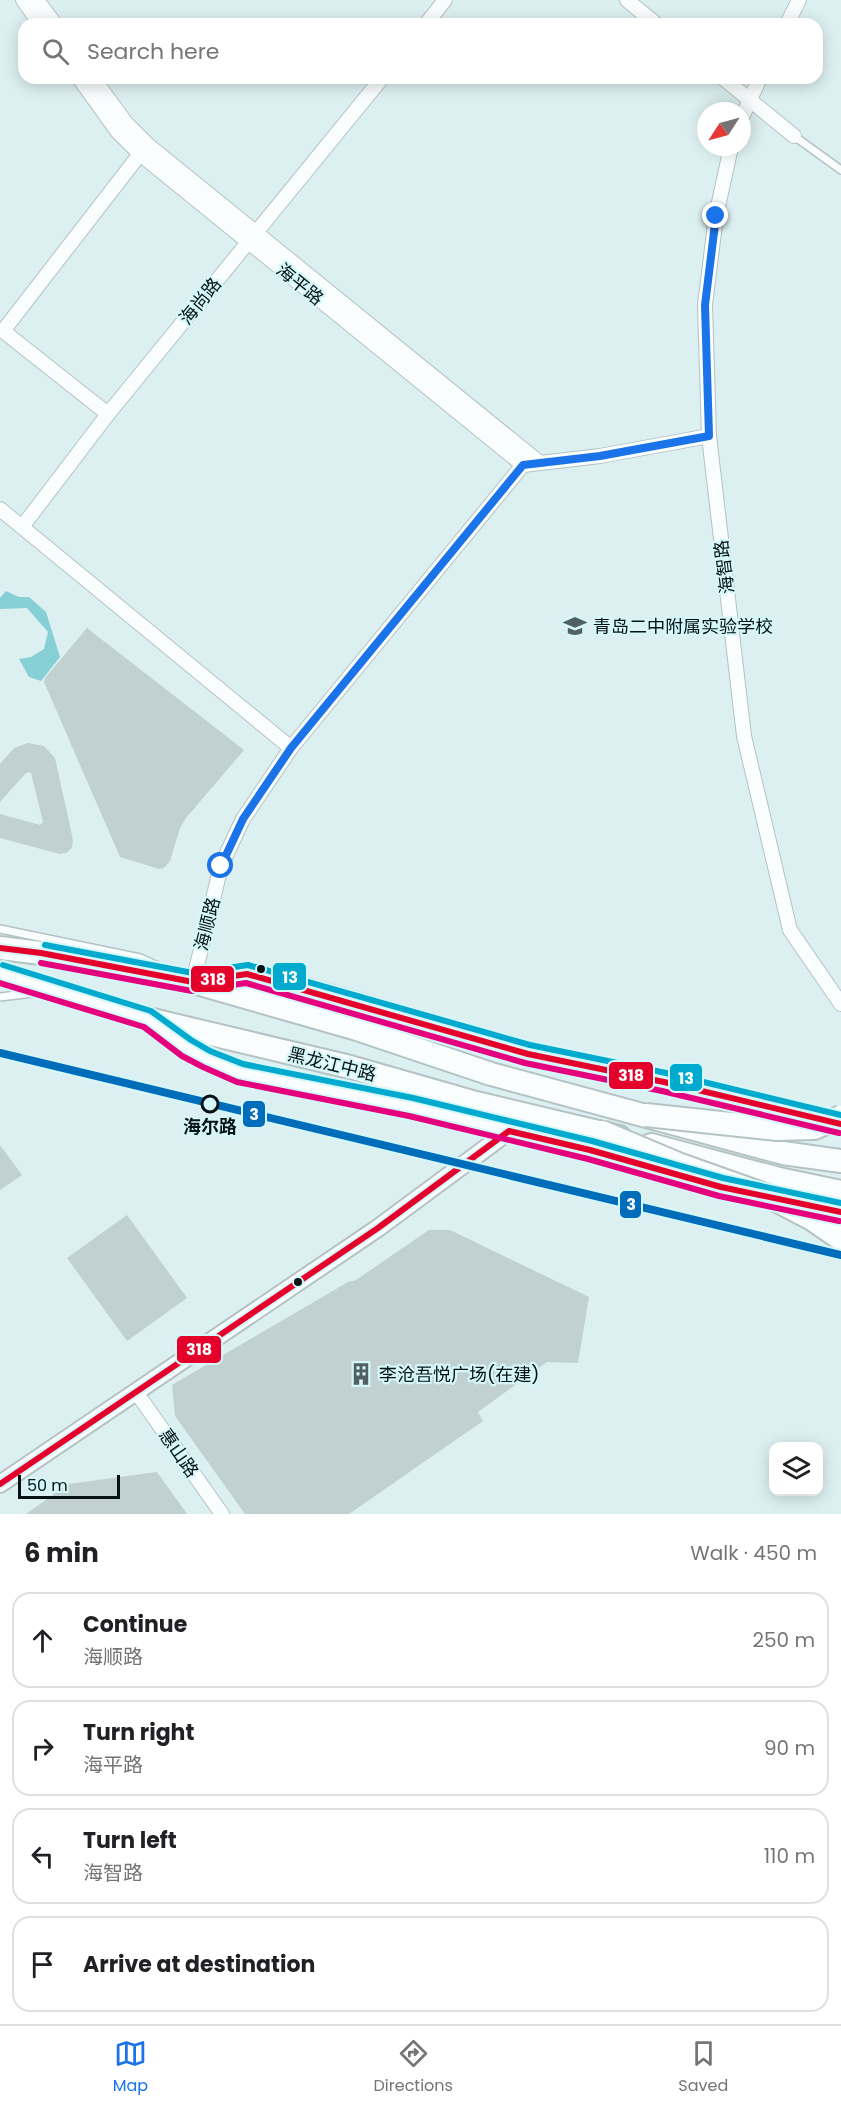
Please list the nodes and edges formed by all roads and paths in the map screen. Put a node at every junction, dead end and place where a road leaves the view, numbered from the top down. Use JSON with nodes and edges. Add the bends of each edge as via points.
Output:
{"nodes":[{"id":1,"x":23,"y":0,"type":"edge"},
{"id":2,"x":37,"y":0,"type":"edge"},
{"id":3,"x":445,"y":0,"type":"edge"},
{"id":4,"x":627,"y":0,"type":"edge"},
{"id":5,"x":799,"y":0,"type":"edge"},
{"id":6,"x":36,"y":18,"type":"edge"},
{"id":7,"x":50,"y":18,"type":"edge"},
{"id":8,"x":431,"y":18,"type":"edge"},
{"id":9,"x":649,"y":18,"type":"edge"},
{"id":10,"x":790,"y":18,"type":"edge"},
{"id":11,"x":83,"y":84,"type":"edge"},
{"id":12,"x":97,"y":84,"type":"edge"},
{"id":13,"x":377,"y":84,"type":"edge"},
{"id":14,"x":730,"y":84,"type":"edge"},
{"id":15,"x":757,"y":84,"type":"edge"},
{"id":16,"x":749,"y":99,"type":"junction"},
{"id":17,"x":748,"y":102,"type":"edge"},
{"id":18,"x":794,"y":136,"type":"joint"},
{"id":19,"x":140,"y":154,"type":"junction"},
{"id":20,"x":729,"y":156,"type":"edge"},
{"id":21,"x":841,"y":170,"type":"edge"},
{"id":22,"x":252,"y":237,"type":"junction"},
{"id":23,"x":108,"y":414,"type":"junction"},
{"id":24,"x":709,"y":436,"type":"junction"},
{"id":25,"x":540,"y":463,"type":"junction"},
{"id":26,"x":523,"y":465,"type":"junction"},
{"id":27,"x":0,"y":509,"type":"edge"},
{"id":28,"x":22,"y":527,"type":"junction"},
{"id":29,"x":291,"y":748,"type":"junction"},
{"id":30,"x":0,"y":928,"type":"edge"},
{"id":31,"x":0,"y":948,"type":"edge"},
{"id":32,"x":0,"y":974,"type":"edge"},
{"id":33,"x":193,"y":982,"type":"junction"},
{"id":34,"x":51,"y":990,"type":"junction"},
{"id":35,"x":0,"y":997,"type":"edge"},
{"id":36,"x":841,"y":1004,"type":"edge"},
{"id":37,"x":148,"y":1019,"type":"junction"},
{"id":38,"x":646,"y":1115,"type":"junction"},
{"id":39,"x":841,"y":1118,"type":"edge"},
{"id":40,"x":841,"y":1124,"type":"edge"},
{"id":41,"x":509,"y":1131,"type":"junction"},
{"id":42,"x":602,"y":1132,"type":"junction"},
{"id":43,"x":841,"y":1161,"type":"edge"},
{"id":44,"x":841,"y":1192,"type":"edge"},
{"id":45,"x":841,"y":1212,"type":"edge"},
{"id":46,"x":841,"y":1239,"type":"edge"},
{"id":47,"x":136,"y":1392,"type":"junction"},
{"id":48,"x":0,"y":1484,"type":"edge"},
{"id":49,"x":222,"y":1514,"type":"edge"}],
"edges":[{"from":1,"to":6,"type":"street"},
{"from":2,"to":7,"type":"street"},
{"from":3,"to":8,"type":"street"},
{"from":4,"to":9,"type":"street"},
{"from":5,"to":10,"type":"street"},
{"from":11,"to":19,"type":"street","name":"海平路","via":[[117,131]]},
{"from":12,"to":22,"type":"street","name":"海平路","via":[[148,145]]},
{"from":13,"to":22,"type":"street","name":"海尚路"},
{"from":14,"to":16,"type":"street"},
{"from":15,"to":16,"type":"street"},
{"from":16,"to":17,"type":"street"},
{"from":16,"to":18,"type":"street"},
{"from":18,"to":21,"type":"lane"},
{"from":19,"to":22,"type":"street","name":"海平路"},
{"from":19,"to":23,"type":"street","via":[[3,331]]},
{"from":20,"to":24,"type":"street","name":"海智路","via":[[716,216],[705,305]]},
{"from":22,"to":23,"type":"street","name":"海尚路"},
{"from":22,"to":25,"type":"street","name":"海平路"},
{"from":22,"to":26,"type":"street","name":"海平路"},
{"from":23,"to":28,"type":"street","name":"海尚路"},
{"from":24,"to":25,"type":"street"},
{"from":24,"to":36,"type":"street","name":"海智路","via":[[744,736],[790,930]]},
{"from":25,"to":26,"type":"street"},
{"from":26,"to":29,"type":"street","name":"海顺路"},
{"from":27,"to":28,"type":"street"},
{"from":28,"to":29,"type":"street"},
{"from":29,"to":33,"type":"street","name":"海顺路","via":[[243,819],[221,866]]},
{"from":30,"to":33,"type":"lane","via":[[140,958]]},
{"from":31,"to":33,"type":"highway","name":"黑龙江中路"},
{"from":32,"to":34,"type":"highway","name":"黑龙江中路"},
{"from":33,"to":38,"type":"highway","name":"黑龙江中路","via":[[357,1029],[491,1074]]},
{"from":33,"to":40,"type":"highway","name":"黑龙江中路","via":[[247,974],[528,1054]]},
{"from":34,"to":35,"type":"lane"},
{"from":34,"to":37,"type":"highway","name":"黑龙江中路"},
{"from":37,"to":41,"type":"highway","via":[[186,1048],[240,1073]]},
{"from":37,"to":42,"type":"highway","name":"黑龙江中路"},
{"from":38,"to":39,"type":"highway","bridge":true,"via":[[777,1129],[814,1128]]},
{"from":38,"to":43,"type":"highway","name":"黑龙江中路","bridge":true,"via":[[783,1153]]},
{"from":41,"to":45,"type":"highway","via":[[721,1187]]},
{"from":41,"to":47,"type":"street","via":[[378,1228]]},
{"from":42,"to":44,"type":"highway","name":"黑龙江中路","bridge":true},
{"from":42,"to":46,"type":"highway","bridge":true,"via":[[768,1196]]},
{"from":47,"to":48,"type":"street"},
{"from":47,"to":49,"type":"street","name":"惠山路"}]}
